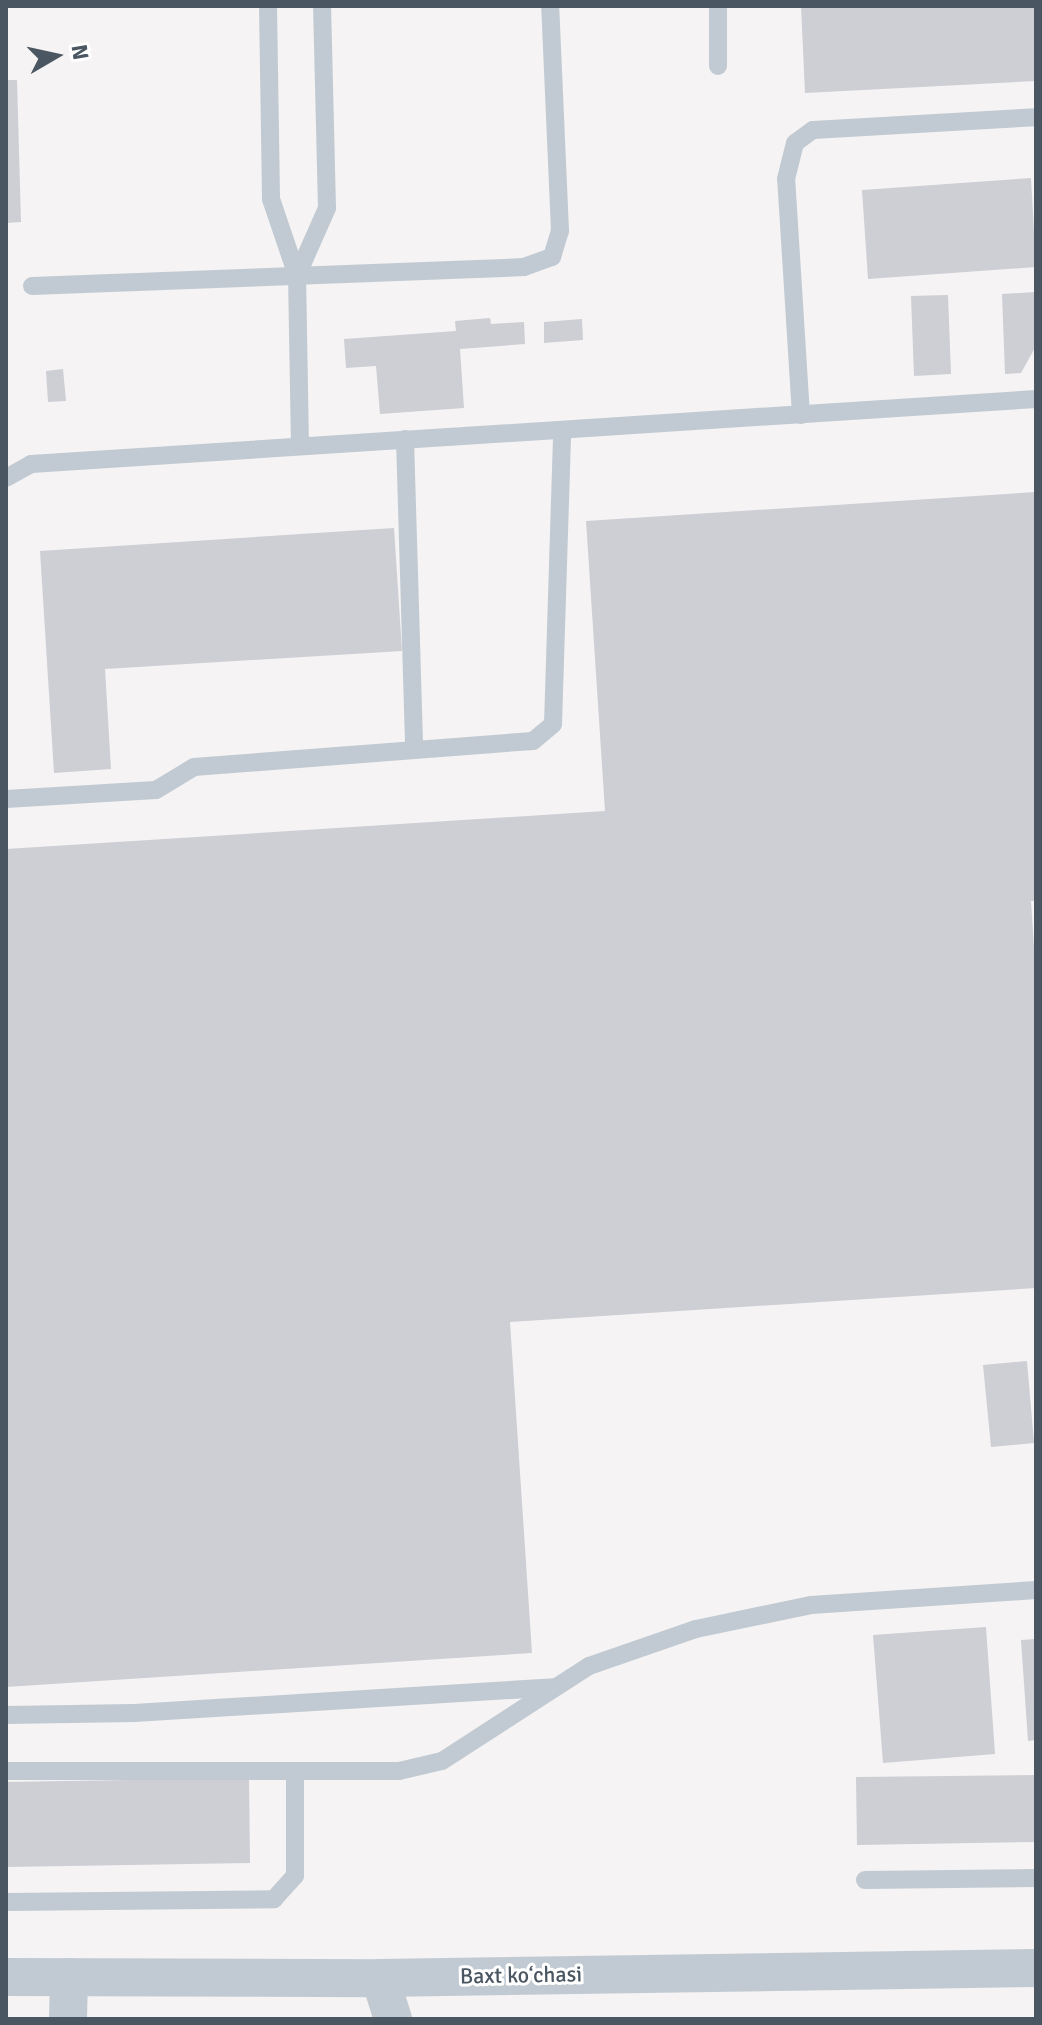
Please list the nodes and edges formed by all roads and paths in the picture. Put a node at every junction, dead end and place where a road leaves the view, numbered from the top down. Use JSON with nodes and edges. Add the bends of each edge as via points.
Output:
{"nodes":[{"id":1,"x":268,"y":6,"type":"edge"},
{"id":2,"x":322,"y":6,"type":"edge"},
{"id":3,"x":550,"y":6,"type":"edge"},
{"id":4,"x":718,"y":6,"type":"edge"},
{"id":5,"x":718,"y":66,"type":"dead end"},
{"id":6,"x":1036,"y":117,"type":"edge"},
{"id":7,"x":297,"y":276,"type":"junction"},
{"id":8,"x":32,"y":286,"type":"dead end"},
{"id":9,"x":1036,"y":399,"type":"edge"},
{"id":10,"x":801,"y":415,"type":"junction"},
{"id":11,"x":562,"y":430,"type":"junction"},
{"id":12,"x":405,"y":439,"type":"junction"},
{"id":13,"x":300,"y":446,"type":"junction"},
{"id":14,"x":6,"y":478,"type":"edge"},
{"id":15,"x":414,"y":750,"type":"junction"},
{"id":16,"x":6,"y":799,"type":"edge"},
{"id":17,"x":1036,"y":1590,"type":"edge"},
{"id":18,"x":557,"y":1687,"type":"junction"},
{"id":19,"x":6,"y":1715,"type":"edge"},
{"id":20,"x":6,"y":1771,"type":"edge"},
{"id":21,"x":295,"y":1771,"type":"junction"},
{"id":22,"x":1036,"y":1878,"type":"edge"},
{"id":23,"x":865,"y":1880,"type":"dead end"},
{"id":24,"x":6,"y":1902,"type":"edge"},
{"id":25,"x":1036,"y":1968,"type":"edge"},
{"id":26,"x":6,"y":1977,"type":"edge"},
{"id":27,"x":69,"y":1977,"type":"junction"},
{"id":28,"x":380,"y":1978,"type":"junction"},
{"id":29,"x":68,"y":2019,"type":"edge"},
{"id":30,"x":393,"y":2019,"type":"edge"}],
"edges":[{"from":1,"to":7,"type":"lane","via":[[271,199]]},
{"from":2,"to":7,"type":"lane","via":[[327,208]]},
{"from":3,"to":7,"type":"lane","via":[[560,231],[552,257],[524,267]]},
{"from":4,"to":5,"type":"lane"},
{"from":6,"to":10,"type":"lane","via":[[813,130],[795,143],[786,179]]},
{"from":7,"to":8,"type":"lane"},
{"from":7,"to":13,"type":"lane"},
{"from":9,"to":10,"type":"lane"},
{"from":10,"to":11,"type":"lane"},
{"from":11,"to":12,"type":"lane"},
{"from":11,"to":15,"type":"lane","via":[[553,724],[533,741]]},
{"from":12,"to":13,"type":"lane"},
{"from":12,"to":15,"type":"lane"},
{"from":13,"to":14,"type":"lane","via":[[31,464]]},
{"from":15,"to":16,"type":"lane","via":[[194,767],[156,790]]},
{"from":17,"to":18,"type":"lane","via":[[811,1605],[696,1629],[589,1666]]},
{"from":18,"to":19,"type":"lane","via":[[134,1713]]},
{"from":18,"to":21,"type":"lane","via":[[442,1761],[399,1771]]},
{"from":20,"to":21,"type":"lane"},
{"from":21,"to":24,"type":"lane","via":[[295,1876],[274,1899]]},
{"from":22,"to":23,"type":"lane"},
{"from":25,"to":28,"type":"street","name":"Baxt koʻchasi"},
{"from":26,"to":27,"type":"street","name":"Baxt koʻchasi"},
{"from":27,"to":28,"type":"street","name":"Baxt koʻchasi"},
{"from":27,"to":29,"type":"street"},
{"from":28,"to":30,"type":"street"}]}
